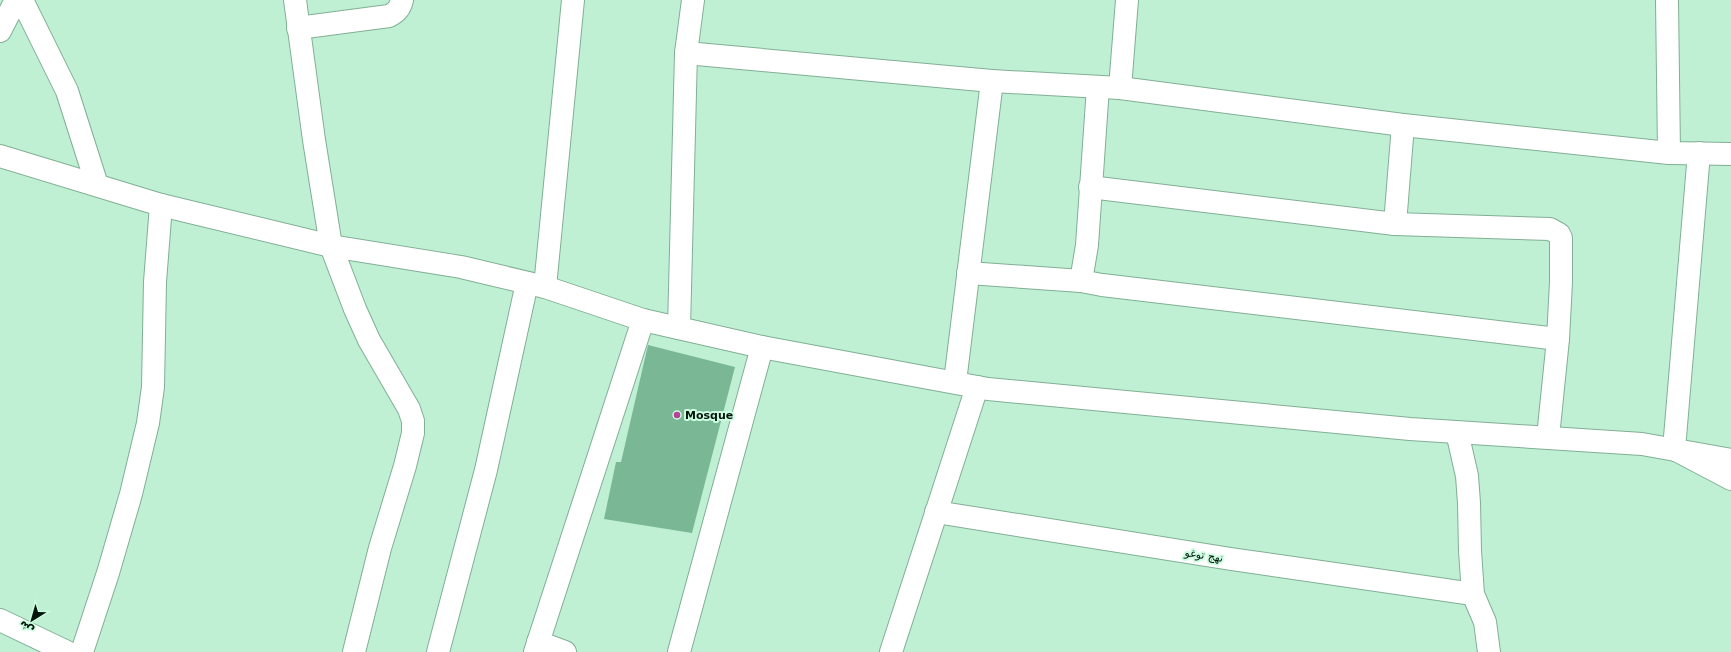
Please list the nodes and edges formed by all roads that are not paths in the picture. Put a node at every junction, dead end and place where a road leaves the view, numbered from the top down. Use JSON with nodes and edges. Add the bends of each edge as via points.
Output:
{"nodes":[{"id":1,"x":16,"y":0,"type":"edge"},
{"id":2,"x":22,"y":0,"type":"edge"},
{"id":3,"x":294,"y":0,"type":"edge"},
{"id":4,"x":402,"y":0,"type":"edge"},
{"id":5,"x":573,"y":0,"type":"edge"},
{"id":6,"x":693,"y":0,"type":"edge"},
{"id":7,"x":1127,"y":0,"type":"edge"},
{"id":8,"x":1667,"y":0,"type":"edge"},
{"id":9,"x":298,"y":28,"type":"junction"},
{"id":10,"x":0,"y":31,"type":"edge"},
{"id":11,"x":686,"y":53,"type":"junction"},
{"id":12,"x":992,"y":81,"type":"junction"},
{"id":13,"x":1098,"y":87,"type":"junction"},
{"id":14,"x":1120,"y":88,"type":"junction"},
{"id":15,"x":1403,"y":125,"type":"junction"},
{"id":16,"x":1669,"y":153,"type":"junction"},
{"id":17,"x":1700,"y":153,"type":"junction"},
{"id":18,"x":1731,"y":154,"type":"edge"},
{"id":19,"x":0,"y":156,"type":"edge"},
{"id":20,"x":97,"y":185,"type":"junction"},
{"id":21,"x":1090,"y":187,"type":"junction"},
{"id":22,"x":161,"y":205,"type":"junction"},
{"id":23,"x":1396,"y":224,"type":"junction"},
{"id":24,"x":331,"y":246,"type":"junction"},
{"id":25,"x":968,"y":273,"type":"junction"},
{"id":26,"x":1082,"y":281,"type":"junction"},
{"id":27,"x":536,"y":285,"type":"junction"},
{"id":28,"x":643,"y":320,"type":"junction"},
{"id":29,"x":680,"y":328,"type":"junction"},
{"id":30,"x":1558,"y":339,"type":"junction"},
{"id":31,"x":762,"y":347,"type":"junction"},
{"id":32,"x":956,"y":382,"type":"junction"},
{"id":33,"x":977,"y":387,"type":"junction"},
{"id":34,"x":1457,"y":432,"type":"junction"},
{"id":35,"x":1548,"y":437,"type":"junction"},
{"id":36,"x":1674,"y":449,"type":"junction"},
{"id":37,"x":1731,"y":460,"type":"edge"},
{"id":38,"x":1731,"y":479,"type":"edge"},
{"id":39,"x":936,"y":512,"type":"junction"},
{"id":40,"x":1473,"y":594,"type":"junction"},
{"id":41,"x":0,"y":620,"type":"edge"},
{"id":42,"x":537,"y":647,"type":"edge"},
{"id":43,"x":896,"y":651,"type":"edge"},
{"id":44,"x":67,"y":652,"type":"edge"},
{"id":45,"x":82,"y":652,"type":"edge"},
{"id":46,"x":354,"y":652,"type":"edge"},
{"id":47,"x":438,"y":652,"type":"edge"},
{"id":48,"x":565,"y":652,"type":"edge"},
{"id":49,"x":679,"y":652,"type":"edge"},
{"id":50,"x":1489,"y":652,"type":"edge"}],
"edges":[{"from":1,"to":10,"type":"street"},
{"from":2,"to":20,"type":"street","via":[[67,91]]},
{"from":3,"to":9,"type":"street"},
{"from":4,"to":9,"type":"street","via":[[400,7],[389,16]]},
{"from":5,"to":27,"type":"street"},
{"from":6,"to":11,"type":"street"},
{"from":7,"to":14,"type":"street"},
{"from":8,"to":16,"type":"street"},
{"from":9,"to":24,"type":"street"},
{"from":11,"to":12,"type":"street"},
{"from":11,"to":29,"type":"street"},
{"from":12,"to":13,"type":"street"},
{"from":12,"to":25,"type":"street"},
{"from":13,"to":14,"type":"street"},
{"from":13,"to":21,"type":"street"},
{"from":14,"to":15,"type":"street"},
{"from":15,"to":16,"type":"street"},
{"from":15,"to":23,"type":"street"},
{"from":16,"to":17,"type":"street"},
{"from":17,"to":18,"type":"street"},
{"from":17,"to":36,"type":"street"},
{"from":19,"to":20,"type":"street"},
{"from":20,"to":22,"type":"street"},
{"from":21,"to":23,"type":"street"},
{"from":21,"to":26,"type":"street"},
{"from":22,"to":24,"type":"street"},
{"from":22,"to":45,"type":"street","via":[[155,282],[153,387],[148,423],[131,494]]},
{"from":23,"to":30,"type":"street","via":[[1550,229],[1559,234],[1562,243]]},
{"from":24,"to":27,"type":"street","via":[[461,268]]},
{"from":24,"to":46,"type":"street","via":[[364,328],[409,409],[413,421],[413,433],[405,466],[380,548]]},
{"from":25,"to":26,"type":"street"},
{"from":25,"to":32,"type":"street"},
{"from":26,"to":30,"type":"street"},
{"from":27,"to":28,"type":"street"},
{"from":27,"to":47,"type":"street"},
{"from":28,"to":29,"type":"street"},
{"from":28,"to":42,"type":"street"},
{"from":29,"to":31,"type":"street"},
{"from":30,"to":35,"type":"street"},
{"from":31,"to":32,"type":"street"},
{"from":31,"to":49,"type":"street"},
{"from":32,"to":33,"type":"street"},
{"from":33,"to":34,"type":"street"},
{"from":33,"to":39,"type":"street"},
{"from":34,"to":35,"type":"street"},
{"from":34,"to":40,"type":"street","via":[[1470,503]]},
{"from":35,"to":36,"type":"street"},
{"from":36,"to":37,"type":"street"},
{"from":36,"to":38,"type":"street"},
{"from":39,"to":40,"type":"street","name":"نهج توغو"},
{"from":39,"to":43,"type":"street"},
{"from":40,"to":50,"type":"street","via":[[1485,622]]},
{"from":41,"to":44,"type":"street"},
{"from":42,"to":48,"type":"street"}]}
